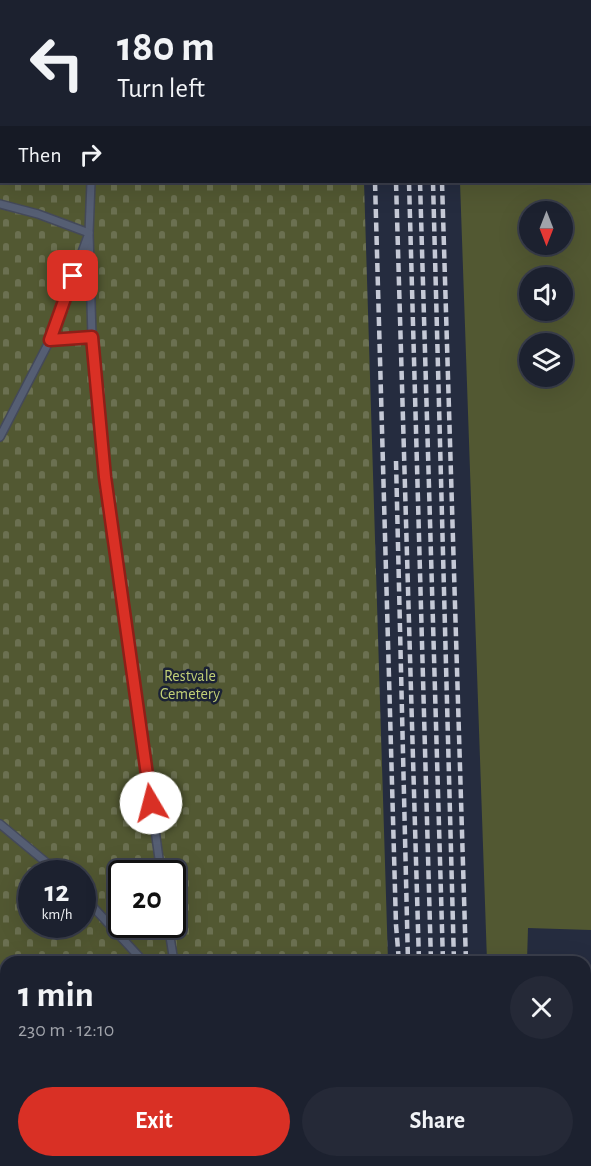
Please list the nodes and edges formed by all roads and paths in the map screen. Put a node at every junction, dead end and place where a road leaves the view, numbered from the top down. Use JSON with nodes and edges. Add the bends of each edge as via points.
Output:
{"nodes":[{"id":1,"x":91,"y":183,"type":"edge"},
{"id":2,"x":0,"y":204,"type":"edge"},
{"id":3,"x":89,"y":233,"type":"junction"},
{"id":4,"x":92,"y":337,"type":"junction"},
{"id":5,"x":50,"y":340,"type":"junction"},
{"id":6,"x":0,"y":437,"type":"edge"},
{"id":7,"x":0,"y":824,"type":"edge"},
{"id":8,"x":43,"y":860,"type":"edge"},
{"id":9,"x":159,"y":860,"type":"edge"},
{"id":10,"x":96,"y":910,"type":"edge"},
{"id":11,"x":170,"y":938,"type":"edge"},
{"id":12,"x":138,"y":956,"type":"edge"},
{"id":13,"x":173,"y":956,"type":"edge"}],
"edges":[{"from":1,"to":3,"type":"lane"},
{"from":2,"to":3,"type":"lane"},
{"from":3,"to":4,"type":"lane"},
{"from":3,"to":5,"type":"lane"},
{"from":4,"to":5,"type":"lane"},
{"from":4,"to":9,"type":"lane","via":[[105,477]]},
{"from":5,"to":6,"type":"lane"},
{"from":7,"to":8,"type":"lane"},
{"from":10,"to":12,"type":"lane"},
{"from":11,"to":13,"type":"lane"}]}
